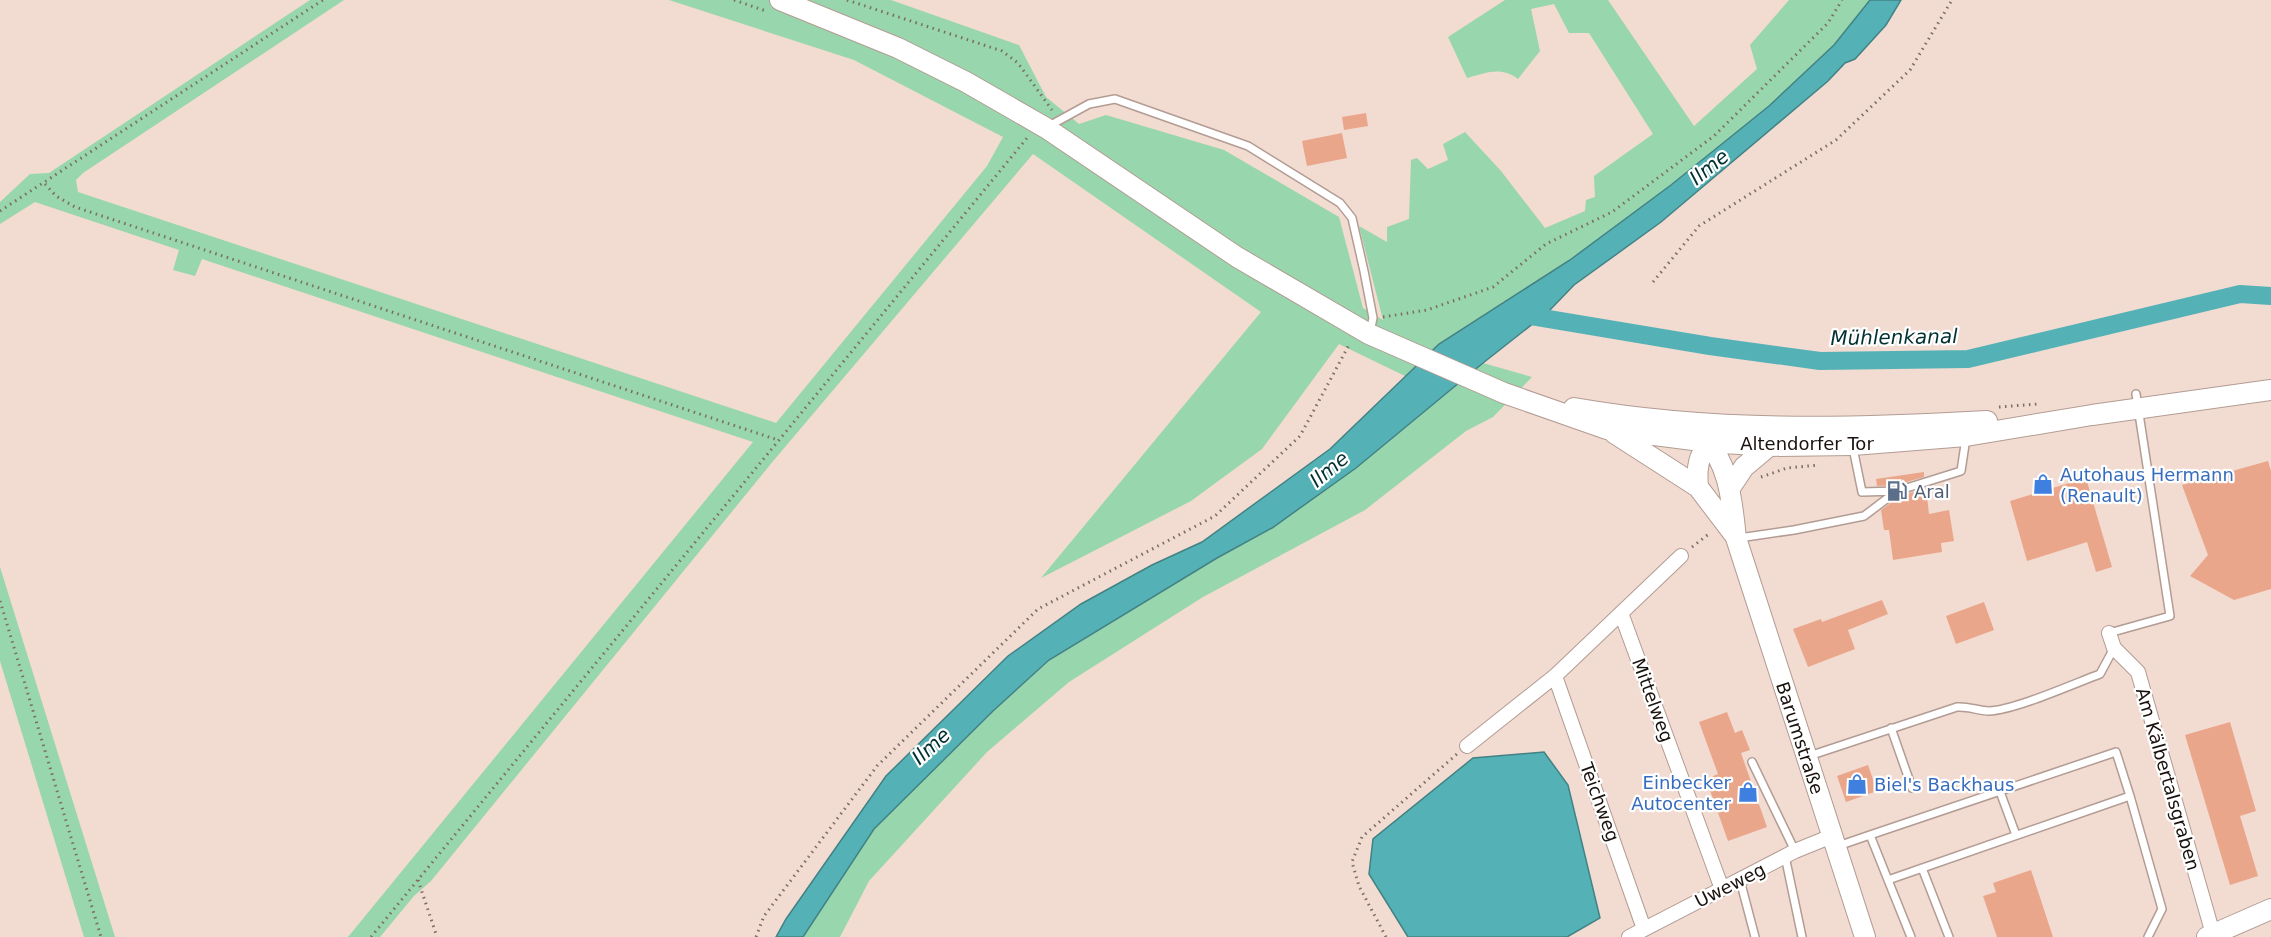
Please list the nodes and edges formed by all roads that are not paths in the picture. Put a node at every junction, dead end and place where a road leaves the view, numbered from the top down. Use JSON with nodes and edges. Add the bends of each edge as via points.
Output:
{"nodes":[{"id":1,"x":776,"y":7,"type":"edge"},
{"id":2,"x":1045,"y":128,"type":"junction"},
{"id":3,"x":1362,"y":334,"type":"junction"},
{"id":4,"x":2271,"y":390,"type":"edge"},
{"id":5,"x":1526,"y":400,"type":"junction"},
{"id":6,"x":2137,"y":401,"type":"junction"},
{"id":7,"x":2092,"y":415,"type":"junction"},
{"id":8,"x":1691,"y":424,"type":"junction"},
{"id":9,"x":1732,"y":427,"type":"junction"},
{"id":10,"x":1607,"y":429,"type":"junction"},
{"id":11,"x":1966,"y":436,"type":"junction"},
{"id":12,"x":1709,"y":442,"type":"junction"},
{"id":13,"x":1853,"y":445,"type":"junction"},
{"id":14,"x":1769,"y":446,"type":"junction"},
{"id":15,"x":1698,"y":487,"type":"junction"},
{"id":16,"x":1730,"y":488,"type":"junction"},
{"id":17,"x":1897,"y":491,"type":"junction"},
{"id":18,"x":1736,"y":538,"type":"junction"},
{"id":19,"x":1681,"y":556,"type":"road end"},
{"id":20,"x":1620,"y":613,"type":"junction"},
{"id":21,"x":2109,"y":633,"type":"joint"},
{"id":22,"x":2114,"y":648,"type":"junction"},
{"id":23,"x":1555,"y":676,"type":"junction"},
{"id":24,"x":1891,"y":728,"type":"junction"},
{"id":25,"x":1467,"y":746,"type":"road end"},
{"id":26,"x":1806,"y":757,"type":"junction"},
{"id":27,"x":1752,"y":762,"type":"dead end"},
{"id":28,"x":1912,"y":788,"type":"dead end"},
{"id":29,"x":1999,"y":789,"type":"junction"},
{"id":30,"x":2130,"y":796,"type":"junction"},
{"id":31,"x":1870,"y":835,"type":"junction"},
{"id":32,"x":2016,"y":835,"type":"junction"},
{"id":33,"x":1834,"y":841,"type":"junction"},
{"id":34,"x":1790,"y":854,"type":"junction"},
{"id":35,"x":1922,"y":868,"type":"junction"},
{"id":36,"x":1740,"y":880,"type":"junction"},
{"id":37,"x":1888,"y":880,"type":"junction"},
{"id":38,"x":1722,"y":889,"type":"junction"},
{"id":39,"x":2271,"y":909,"type":"edge"},
{"id":40,"x":1644,"y":929,"type":"junction"},
{"id":41,"x":2210,"y":936,"type":"edge"},
{"id":42,"x":1629,"y":937,"type":"edge"},
{"id":43,"x":1755,"y":937,"type":"edge"},
{"id":44,"x":1802,"y":937,"type":"edge"},
{"id":45,"x":1865,"y":937,"type":"edge"},
{"id":46,"x":1911,"y":937,"type":"edge"},
{"id":47,"x":1949,"y":937,"type":"edge"},
{"id":48,"x":2148,"y":937,"type":"edge"}],
"edges":[{"from":1,"to":2,"type":"main road","name":"Altendorfer Tor","via":[[898,48]]},
{"from":2,"to":3,"type":"main road","name":"Altendorfer Tor","via":[[1237,257]]},
{"from":2,"to":3,"type":"lane","via":[[1089,104],[1114,99],[1248,146],[1340,203],[1352,218]]},
{"from":3,"to":5,"type":"main road","name":"Altendorfer Tor"},
{"from":4,"to":6,"type":"main road","name":"Altendorfer Tor"},
{"from":5,"to":8,"type":"main road","name":"Altendorfer Tor"},
{"from":5,"to":10,"type":"main road","name":"Altendorfer Tor"},
{"from":6,"to":7,"type":"main road","name":"Altendorfer Tor"},
{"from":6,"to":21,"type":"lane","via":[[2170,616]]},
{"from":7,"to":9,"type":"main road","name":"Altendorfer Tor","via":[[1902,426]]},
{"from":7,"to":11,"type":"main road","name":"Altendorfer Tor"},
{"from":8,"to":9,"type":"main road","name":"Altendorfer Tor"},
{"from":8,"to":12,"type":"main road","name":"Barumstraße"},
{"from":9,"to":12,"type":"main road"},
{"from":10,"to":12,"type":"main road","name":"Altendorfer Tor"},
{"from":10,"to":15,"type":"main road","name":"Barumstraße"},
{"from":11,"to":13,"type":"main road","name":"Altendorfer Tor"},
{"from":11,"to":17,"type":"lane","via":[[1961,471]]},
{"from":12,"to":14,"type":"main road","name":"Altendorfer Tor"},
{"from":12,"to":15,"type":"main road","via":[[1696,470]]},
{"from":12,"to":16,"type":"main road","name":"Barumstraße"},
{"from":13,"to":14,"type":"main road","name":"Altendorfer Tor"},
{"from":13,"to":17,"type":"lane","via":[[1862,492]]},
{"from":14,"to":16,"type":"main road","via":[[1744,467]]},
{"from":15,"to":18,"type":"main road","name":"Barumstraße"},
{"from":16,"to":18,"type":"main road","name":"Barumstraße"},
{"from":17,"to":18,"type":"lane","via":[[1864,516]]},
{"from":18,"to":26,"type":"main road","name":"Barumstraße"},
{"from":19,"to":20,"type":"street"},
{"from":20,"to":23,"type":"street"},
{"from":20,"to":38,"type":"street","name":"Mittelweg"},
{"from":21,"to":22,"type":"street","name":"Am Kälbertalsgraben"},
{"from":22,"to":24,"type":"lane","via":[[2100,674],[2048,693],[1987,711],[1957,707]]},
{"from":22,"to":41,"type":"street","name":"Am Kälbertalsgraben","via":[[2138,672]]},
{"from":23,"to":25,"type":"street"},
{"from":23,"to":40,"type":"street","name":"Teichweg"},
{"from":24,"to":26,"type":"lane"},
{"from":24,"to":28,"type":"lane"},
{"from":26,"to":33,"type":"main road","name":"Barumstraße"},
{"from":27,"to":34,"type":"lane"},
{"from":29,"to":30,"type":"lane","via":[[2116,752]]},
{"from":29,"to":31,"type":"lane"},
{"from":29,"to":32,"type":"lane"},
{"from":30,"to":32,"type":"lane"},
{"from":30,"to":48,"type":"lane","via":[[2162,909]]},
{"from":31,"to":33,"type":"lane"},
{"from":31,"to":37,"type":"lane"},
{"from":32,"to":35,"type":"lane"},
{"from":33,"to":34,"type":"street","name":"Uweweg"},
{"from":33,"to":45,"type":"main road","name":"Barumstraße"},
{"from":34,"to":36,"type":"street","name":"Uweweg"},
{"from":34,"to":44,"type":"lane"},
{"from":35,"to":37,"type":"lane"},
{"from":35,"to":47,"type":"lane"},
{"from":36,"to":38,"type":"street","name":"Uweweg"},
{"from":36,"to":43,"type":"lane"},
{"from":37,"to":46,"type":"lane"},
{"from":38,"to":40,"type":"street","name":"Uweweg"},
{"from":39,"to":41,"type":"main road"},
{"from":40,"to":42,"type":"street","name":"Uweweg"}]}
